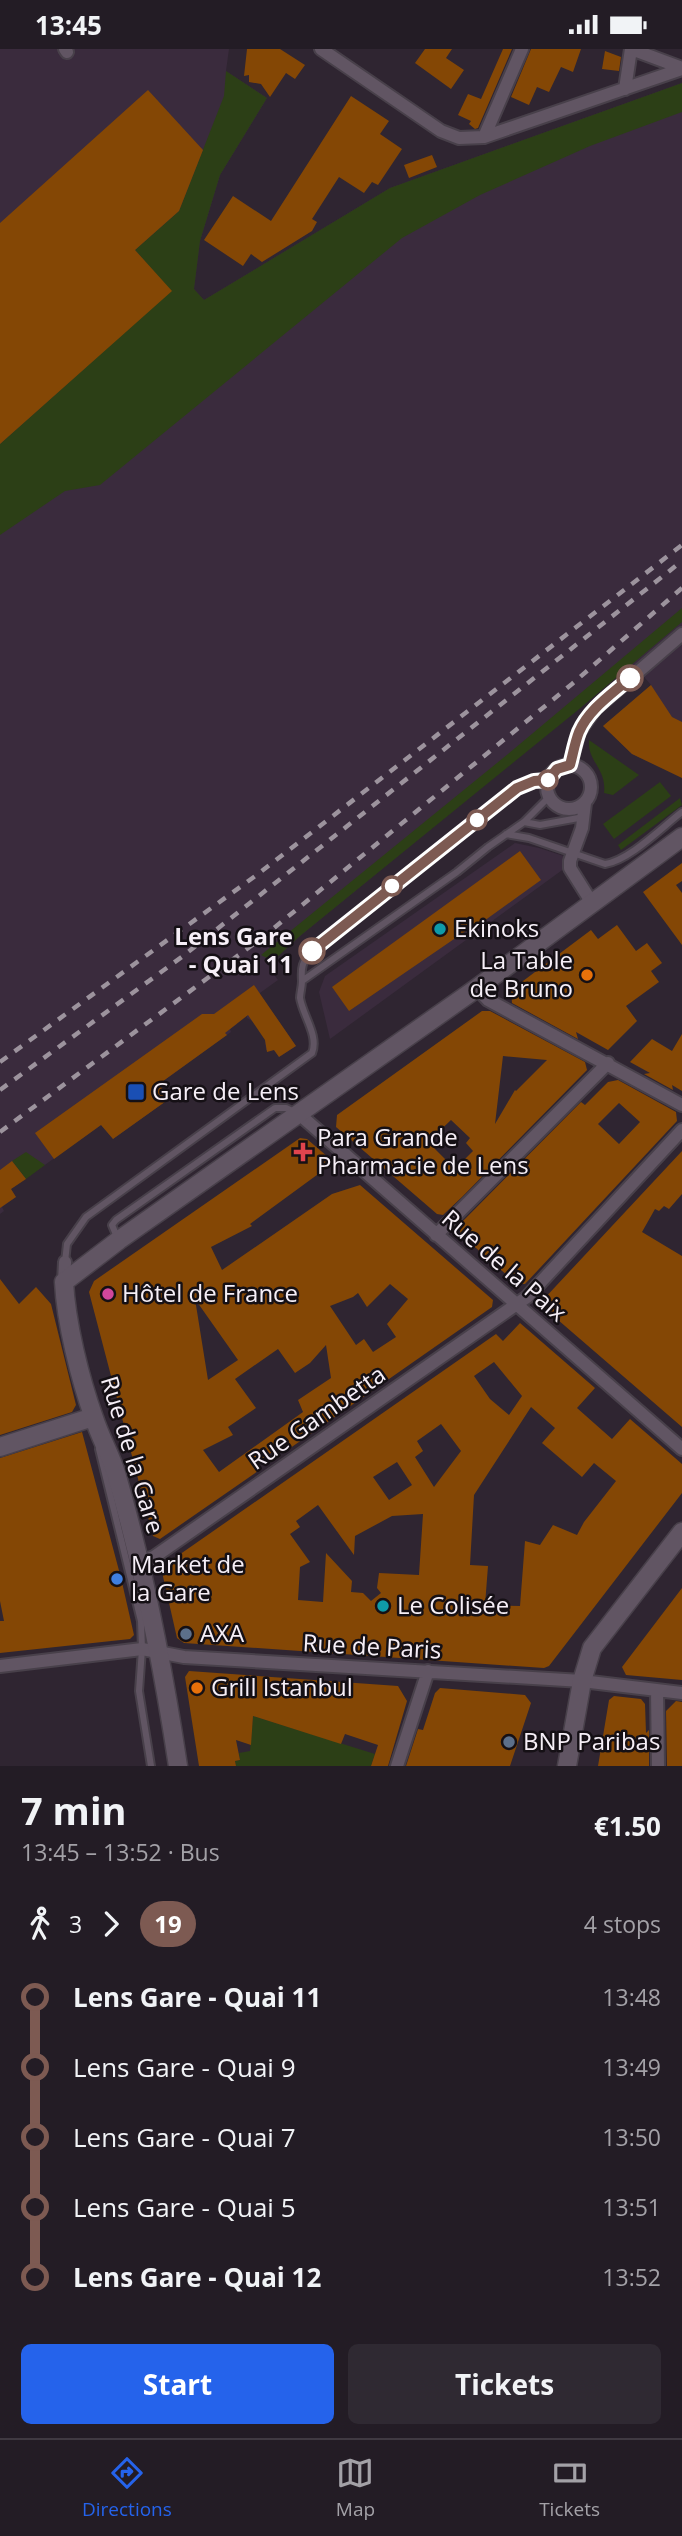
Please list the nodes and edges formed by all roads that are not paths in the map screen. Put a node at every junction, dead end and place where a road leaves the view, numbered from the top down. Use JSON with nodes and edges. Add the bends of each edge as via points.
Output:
{"nodes":[{"id":1,"x":321,"y":49,"type":"edge"},
{"id":2,"x":522,"y":49,"type":"edge"},
{"id":3,"x":631,"y":49,"type":"edge"},
{"id":4,"x":682,"y":69,"type":"edge"},
{"id":5,"x":625,"y":89,"type":"junction"},
{"id":6,"x":484,"y":137,"type":"junction"},
{"id":7,"x":682,"y":634,"type":"edge"},
{"id":8,"x":570,"y":765,"type":"junction"},
{"id":9,"x":548,"y":780,"type":"junction"},
{"id":10,"x":548,"y":798,"type":"junction"},
{"id":11,"x":585,"y":803,"type":"junction"},
{"id":12,"x":682,"y":812,"type":"edge"},
{"id":13,"x":584,"y":817,"type":"junction"},
{"id":14,"x":524,"y":822,"type":"junction"},
{"id":15,"x":506,"y":834,"type":"junction"},
{"id":16,"x":682,"y":838,"type":"edge"},
{"id":17,"x":573,"y":853,"type":"junction"},
{"id":18,"x":593,"y":903,"type":"junction"},
{"id":19,"x":302,"y":981,"type":"junction"},
{"id":20,"x":477,"y":988,"type":"junction"},
{"id":21,"x":608,"y":1063,"type":"junction"},
{"id":22,"x":682,"y":1105,"type":"edge"},
{"id":23,"x":299,"y":1114,"type":"junction"},
{"id":24,"x":682,"y":1130,"type":"edge"},
{"id":25,"x":436,"y":1235,"type":"junction"},
{"id":26,"x":65,"y":1262,"type":"joint"},
{"id":27,"x":64,"y":1282,"type":"junction"},
{"id":28,"x":517,"y":1304,"type":"junction"},
{"id":29,"x":93,"y":1417,"type":"junction"},
{"id":30,"x":0,"y":1447,"type":"edge"},
{"id":31,"x":682,"y":1450,"type":"edge"},
{"id":32,"x":682,"y":1532,"type":"edge"},
{"id":33,"x":139,"y":1562,"type":"junction"},
{"id":34,"x":151,"y":1650,"type":"junction"},
{"id":35,"x":0,"y":1666,"type":"edge"},
{"id":36,"x":142,"y":1669,"type":"junction"},
{"id":37,"x":428,"y":1671,"type":"junction"},
{"id":38,"x":582,"y":1681,"type":"junction"},
{"id":39,"x":657,"y":1691,"type":"junction"},
{"id":40,"x":682,"y":1693,"type":"edge"},
{"id":41,"x":151,"y":1766,"type":"edge"},
{"id":42,"x":178,"y":1766,"type":"edge"},
{"id":43,"x":397,"y":1766,"type":"edge"},
{"id":44,"x":567,"y":1766,"type":"edge"},
{"id":45,"x":658,"y":1766,"type":"edge"}],
"edges":[{"from":1,"to":6,"type":"street","via":[[441,131],[460,138]]},
{"from":2,"to":6,"type":"street"},
{"from":3,"to":4,"type":"street"},
{"from":3,"to":5,"type":"street"},
{"from":4,"to":5,"type":"street"},
{"from":5,"to":6,"type":"street"},
{"from":7,"to":8,"type":"street","via":[[595,709],[579,732]]},
{"from":8,"to":9,"type":"street","via":[[557,769]]},
{"from":8,"to":11,"type":"street","via":[[582,769],[590,779],[592,792]]},
{"from":9,"to":10,"type":"street"},
{"from":9,"to":19,"type":"lane","via":[[517,788],[312,951],[300,967]]},
{"from":10,"to":11,"type":"street","via":[[564,809]]},
{"from":10,"to":14,"type":"lane"},
{"from":11,"to":13,"type":"street"},
{"from":12,"to":17,"type":"lane","via":[[615,863]]},
{"from":13,"to":14,"type":"lane","via":[[540,825]]},
{"from":13,"to":17,"type":"street"},
{"from":14,"to":15,"type":"lane"},
{"from":15,"to":17,"type":"lane"},
{"from":15,"to":19,"type":"lane"},
{"from":16,"to":18,"type":"street"},
{"from":17,"to":18,"type":"street","via":[[572,874]]},
{"from":18,"to":20,"type":"street"},
{"from":19,"to":26,"type":"lane","via":[[300,996],[314,1043],[312,1053],[86,1217],[67,1244]]},
{"from":20,"to":21,"type":"street","via":[[488,1000]]},
{"from":20,"to":23,"type":"street"},
{"from":21,"to":22,"type":"street"},
{"from":21,"to":25,"type":"street"},
{"from":23,"to":25,"type":"street","name":"Rue de la Paix"},
{"from":23,"to":27,"type":"street"},
{"from":24,"to":28,"type":"street","name":"Rue Gambetta"},
{"from":25,"to":28,"type":"street","name":"Rue de la Paix"},
{"from":26,"to":27,"type":"street"},
{"from":27,"to":29,"type":"street","name":"Rue de la Gare","via":[[68,1318]]},
{"from":28,"to":31,"type":"street","name":"Rue de la Paix"},
{"from":28,"to":33,"type":"street","name":"Rue Gambetta","via":[[154,1557]]},
{"from":29,"to":30,"type":"street"},
{"from":29,"to":33,"type":"street","name":"Rue de la Gare","via":[[115,1470]]},
{"from":29,"to":34,"type":"lane"},
{"from":32,"to":38,"type":"street","via":[[592,1648]]},
{"from":33,"to":34,"type":"street","name":"Rue de la Gare"},
{"from":34,"to":35,"type":"street","name":"Rue de Paris"},
{"from":34,"to":36,"type":"lane"},
{"from":34,"to":36,"type":"lane"},
{"from":34,"to":37,"type":"street","name":"Rue de Paris","via":[[184,1657]]},
{"from":34,"to":42,"type":"street","name":"Rue de la Gare"},
{"from":36,"to":41,"type":"lane","via":[[139,1691]]},
{"from":37,"to":38,"type":"street","name":"Rue de Paris"},
{"from":37,"to":43,"type":"street"},
{"from":38,"to":39,"type":"street","name":"Rue de Paris"},
{"from":38,"to":44,"type":"street"},
{"from":39,"to":40,"type":"street","name":"Rue de Paris"},
{"from":39,"to":45,"type":"street"}]}
